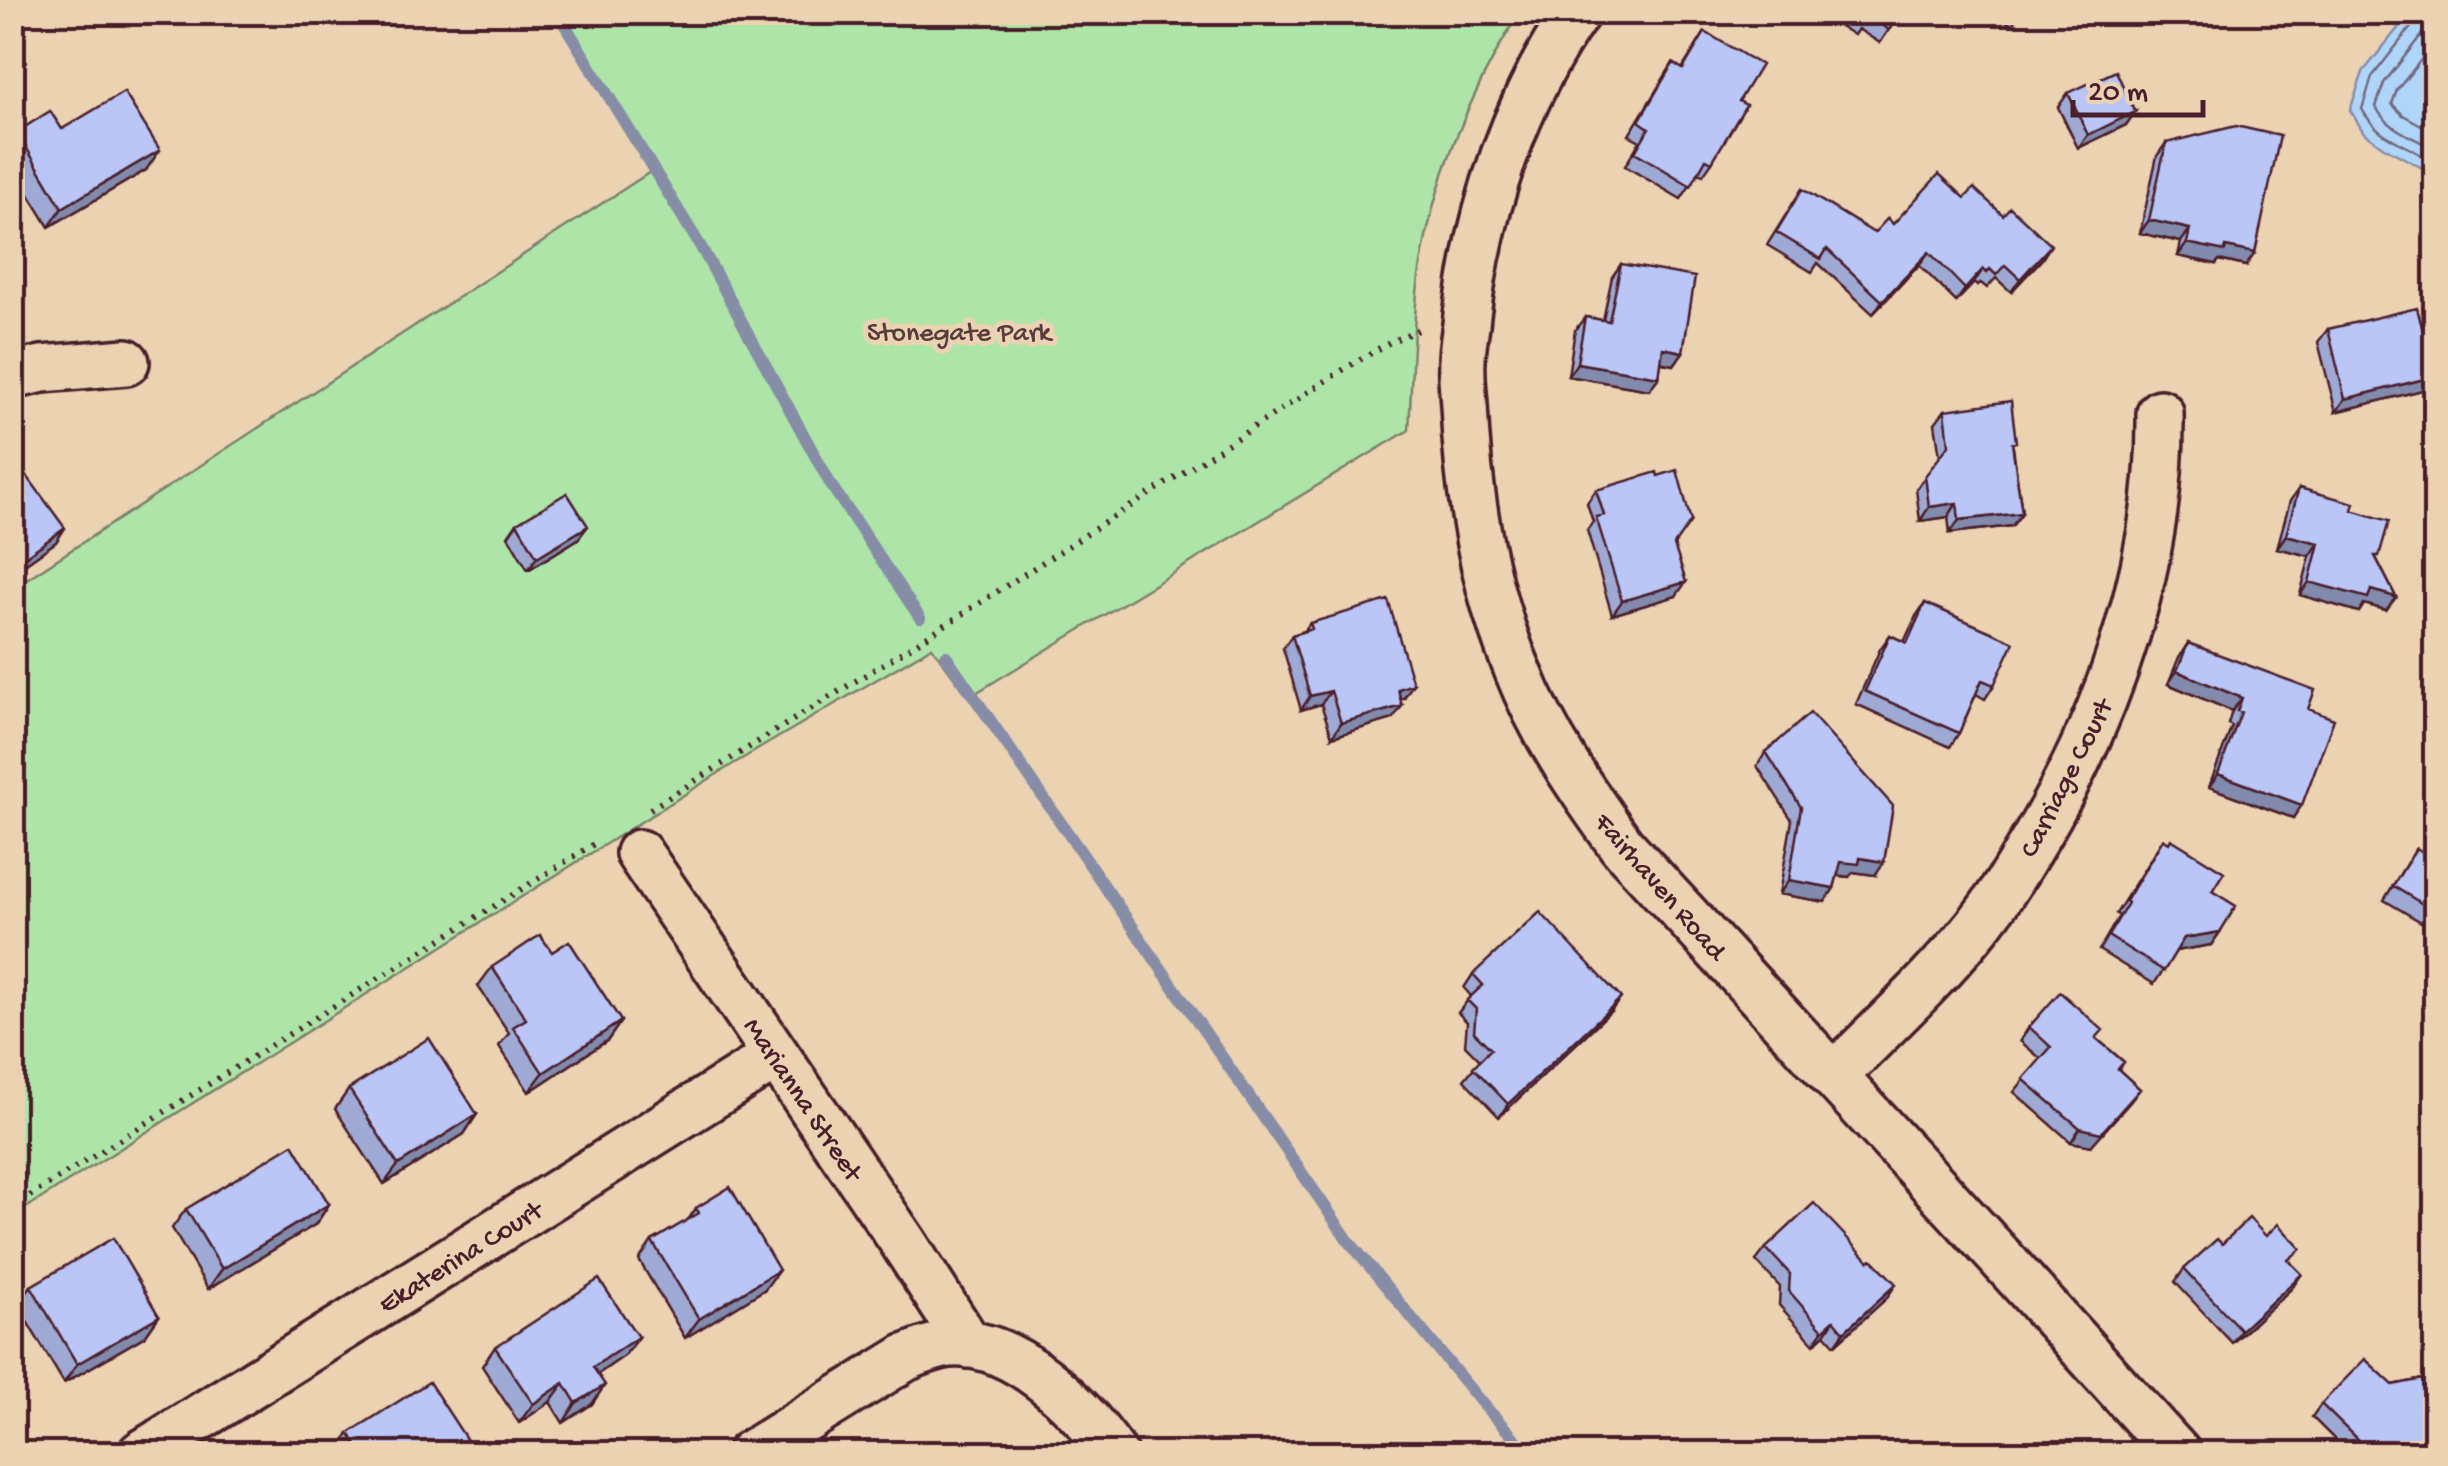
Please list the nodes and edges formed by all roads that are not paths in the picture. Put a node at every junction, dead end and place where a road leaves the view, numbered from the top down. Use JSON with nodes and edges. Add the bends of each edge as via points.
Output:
{"nodes":[{"id":1,"x":1578,"y":12,"type":"edge"},
{"id":2,"x":126,"y":362,"type":"dead end"},
{"id":3,"x":12,"y":376,"type":"edge"},
{"id":4,"x":2160,"y":413,"type":"dead end"},
{"id":5,"x":628,"y":835,"type":"road end"},
{"id":6,"x":776,"y":1056,"type":"junction"},
{"id":7,"x":1834,"y":1076,"type":"junction"},
{"id":8,"x":969,"y":1344,"type":"junction"},
{"id":9,"x":142,"y":1454,"type":"edge"},
{"id":10,"x":750,"y":1454,"type":"edge"},
{"id":11,"x":1114,"y":1454,"type":"edge"},
{"id":12,"x":2178,"y":1454,"type":"edge"}],
"edges":[{"from":1,"to":7,"type":"street","name":"Fairhaven Road","via":[[1535,85],[1482,224],[1462,359],[1475,520],[1518,672],[1584,794],[1622,846]]},
{"from":2,"to":3,"type":"street"},
{"from":4,"to":7,"type":"street","name":"Carriage Court","via":[[2154,510],[2130,626],[2060,798],[1978,926]]},
{"from":5,"to":6,"type":"street","name":"Marianna Street"},
{"from":6,"to":8,"type":"street","name":"Marianna Street"},
{"from":6,"to":9,"type":"street","name":"Ekaterina Court"},
{"from":7,"to":12,"type":"street","name":"Fairhaven Road"},
{"from":8,"to":10,"type":"street","via":[[905,1358]]},
{"from":8,"to":11,"type":"street","via":[[1014,1360],[1045,1381]]}]}
